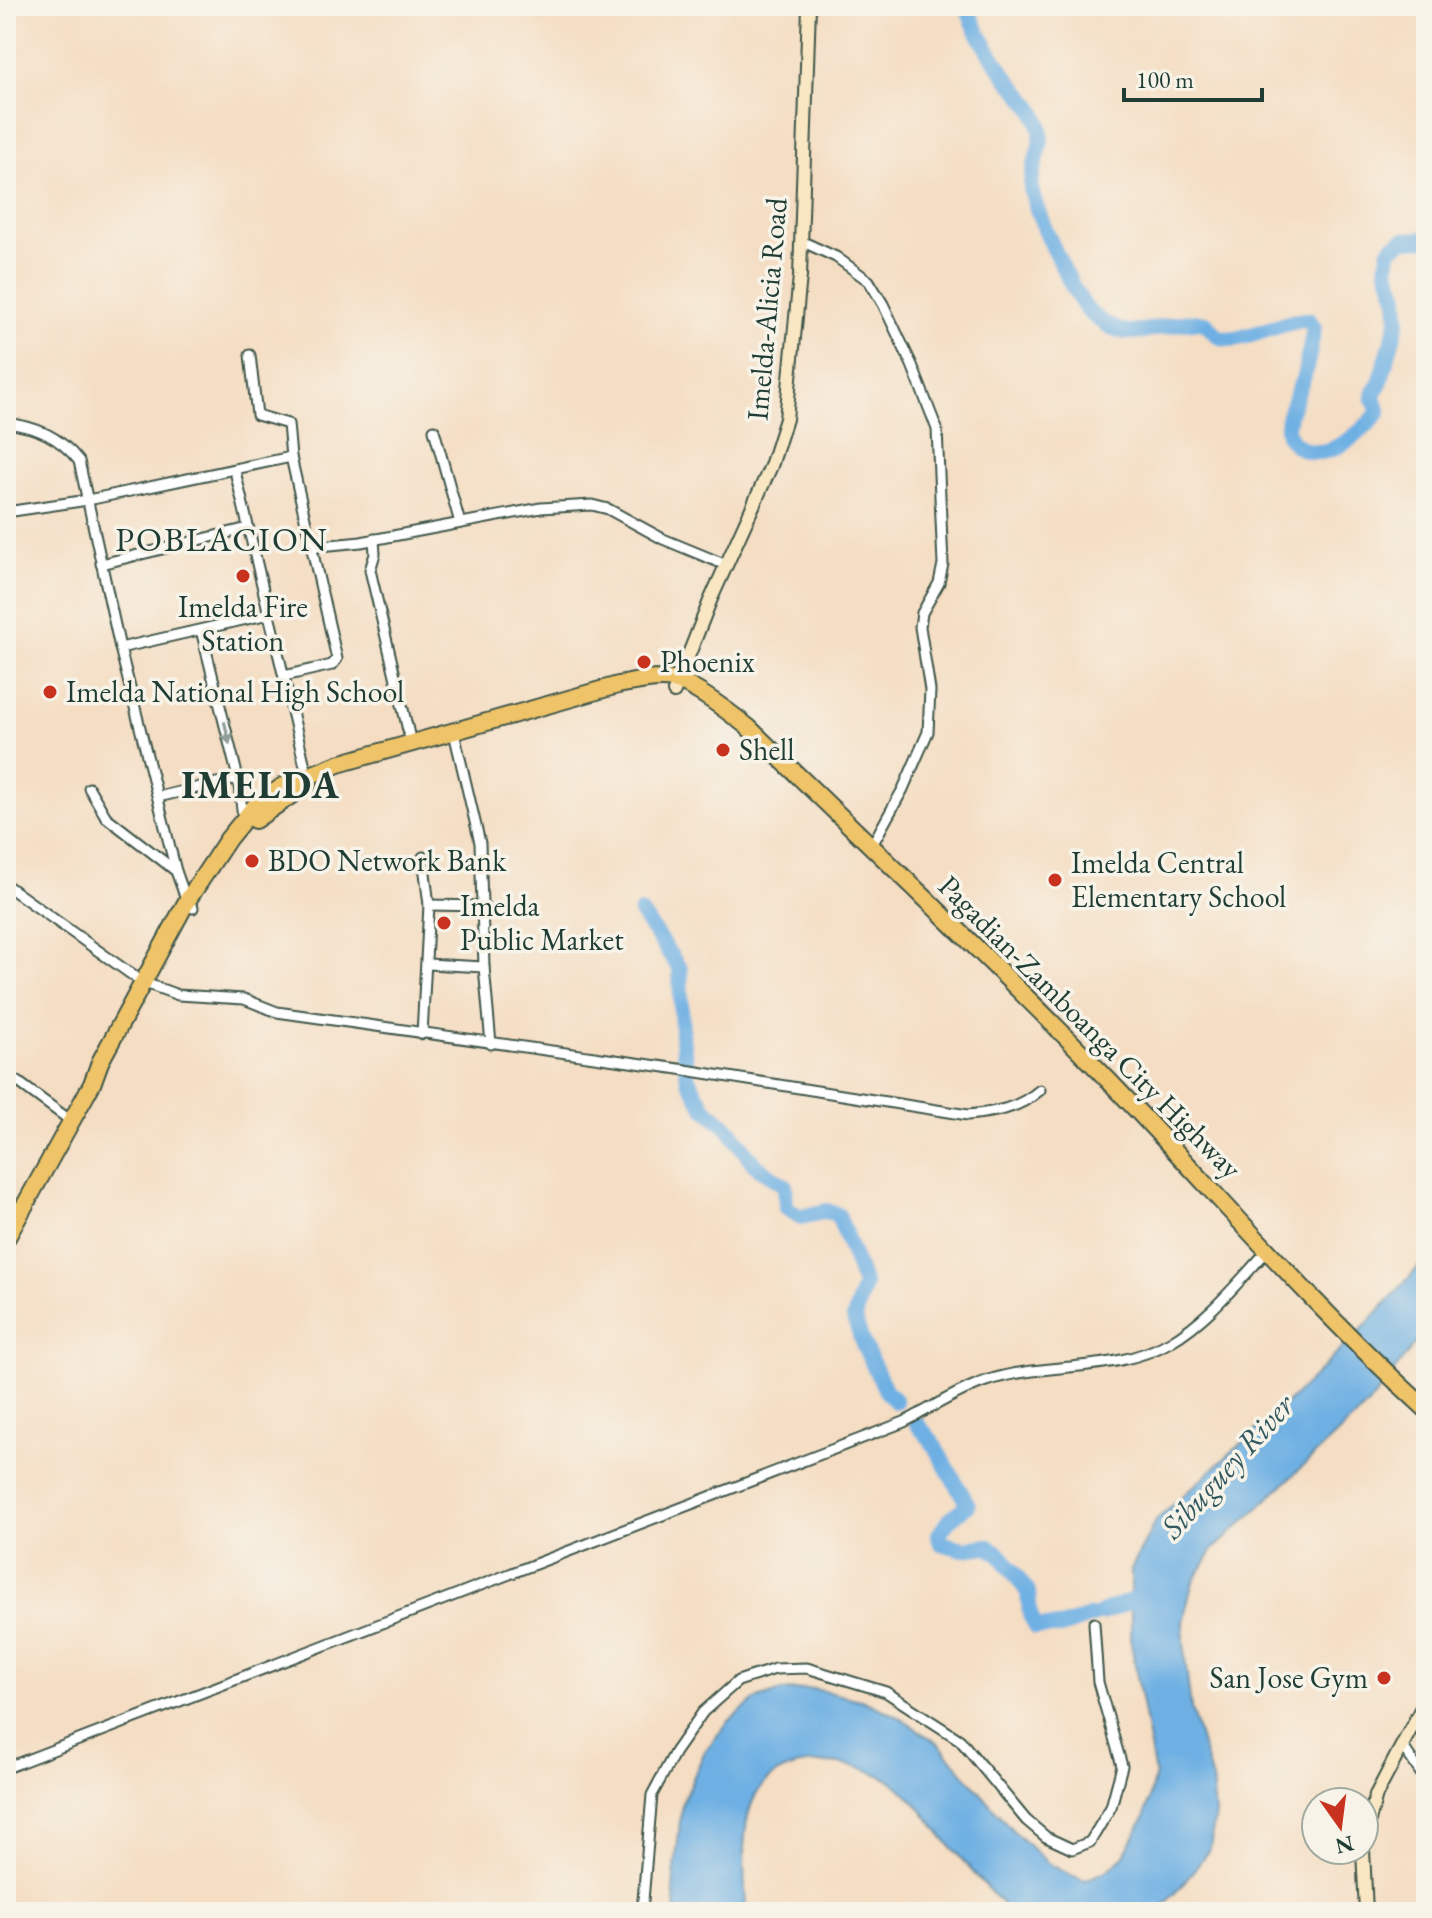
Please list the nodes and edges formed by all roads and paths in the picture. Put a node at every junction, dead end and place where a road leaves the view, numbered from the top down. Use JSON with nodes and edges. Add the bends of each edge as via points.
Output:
{"nodes":[{"id":1,"x":809,"y":6,"type":"edge"},
{"id":2,"x":801,"y":241,"type":"junction"},
{"id":3,"x":250,"y":355,"type":"dead end"},
{"id":4,"x":6,"y":423,"type":"edge"},
{"id":5,"x":434,"y":430,"type":"dead end"},
{"id":6,"x":291,"y":457,"type":"junction"},
{"id":7,"x":235,"y":471,"type":"junction"},
{"id":8,"x":88,"y":500,"type":"junction"},
{"id":9,"x":6,"y":512,"type":"edge"},
{"id":10,"x":460,"y":523,"type":"junction"},
{"id":11,"x":248,"y":528,"type":"junction"},
{"id":12,"x":374,"y":540,"type":"junction"},
{"id":13,"x":310,"y":547,"type":"junction"},
{"id":14,"x":101,"y":564,"type":"junction"},
{"id":15,"x":726,"y":565,"type":"junction"},
{"id":16,"x":269,"y":614,"type":"junction"},
{"id":17,"x":201,"y":630,"type":"junction"},
{"id":18,"x":120,"y":648,"type":"junction"},
{"id":19,"x":284,"y":676,"type":"junction"},
{"id":20,"x":676,"y":686,"type":"junction"},
{"id":21,"x":455,"y":737,"type":"junction"},
{"id":22,"x":411,"y":743,"type":"junction"},
{"id":23,"x":238,"y":778,"type":"junction"},
{"id":24,"x":308,"y":779,"type":"junction"},
{"id":25,"x":89,"y":788,"type":"dead end"},
{"id":26,"x":158,"y":797,"type":"junction"},
{"id":27,"x":243,"y":817,"type":"junction"},
{"id":28,"x":871,"y":847,"type":"junction"},
{"id":29,"x":423,"y":857,"type":"dead end"},
{"id":30,"x":176,"y":871,"type":"junction"},
{"id":31,"x":6,"y":885,"type":"edge"},
{"id":32,"x":190,"y":904,"type":"junction"},
{"id":33,"x":429,"y":905,"type":"junction"},
{"id":34,"x":484,"y":906,"type":"junction"},
{"id":35,"x":427,"y":964,"type":"junction"},
{"id":36,"x":484,"y":967,"type":"junction"},
{"id":37,"x":147,"y":983,"type":"junction"},
{"id":38,"x":422,"y":1034,"type":"junction"},
{"id":39,"x":491,"y":1044,"type":"junction"},
{"id":40,"x":6,"y":1073,"type":"edge"},
{"id":41,"x":1040,"y":1090,"type":"dead end"},
{"id":42,"x":71,"y":1121,"type":"junction"},
{"id":43,"x":6,"y":1200,"type":"edge"},
{"id":44,"x":20,"y":1211,"type":"junction"},
{"id":45,"x":6,"y":1239,"type":"edge"},
{"id":46,"x":1268,"y":1250,"type":"junction"},
{"id":47,"x":1426,"y":1409,"type":"edge"},
{"id":48,"x":1094,"y":1623,"type":"dead end"},
{"id":49,"x":1426,"y":1700,"type":"edge"},
{"id":50,"x":1402,"y":1745,"type":"junction"},
{"id":51,"x":6,"y":1768,"type":"edge"},
{"id":52,"x":1426,"y":1781,"type":"edge"},
{"id":53,"x":1380,"y":1787,"type":"edge"},
{"id":54,"x":1364,"y":1866,"type":"edge"},
{"id":55,"x":642,"y":1912,"type":"edge"},
{"id":56,"x":1366,"y":1912,"type":"edge"}],
"edges":[{"from":1,"to":2,"type":"main road","name":"Imelda-Alicia Road"},
{"from":2,"to":15,"type":"main road","name":"Imelda-Alicia Road","via":[[786,419]]},
{"from":2,"to":28,"type":"street","via":[[850,267],[876,291],[932,412],[939,440],[943,564],[920,627],[930,690],[928,732]]},
{"from":3,"to":6,"type":"street","via":[[257,415],[288,424]]},
{"from":4,"to":8,"type":"street","via":[[66,444],[79,461]]},
{"from":5,"to":10,"type":"street"},
{"from":6,"to":7,"type":"street"},
{"from":6,"to":13,"type":"street"},
{"from":7,"to":8,"type":"street"},
{"from":7,"to":11,"type":"street"},
{"from":8,"to":9,"type":"street"},
{"from":8,"to":14,"type":"street"},
{"from":10,"to":12,"type":"street"},
{"from":10,"to":15,"type":"street","via":[[592,505]]},
{"from":11,"to":14,"type":"street"},
{"from":11,"to":16,"type":"street"},
{"from":12,"to":13,"type":"street"},
{"from":12,"to":22,"type":"street","via":[[370,570]]},
{"from":13,"to":19,"type":"street","via":[[337,659],[332,665]]},
{"from":14,"to":18,"type":"street"},
{"from":15,"to":20,"type":"main road","name":"Imelda-Alicia Road"},
{"from":16,"to":17,"type":"street"},
{"from":16,"to":19,"type":"street"},
{"from":17,"to":18,"type":"street"},
{"from":17,"to":23,"type":"street","one_way":true},
{"from":18,"to":26,"type":"street"},
{"from":19,"to":24,"type":"street"},
{"from":20,"to":21,"type":"highway","name":"Pagadian-Zamboanga City Highway","via":[[623,691]]},
{"from":20,"to":22,"type":"highway","name":"Pagadian-Zamboanga City Highway","via":[[653,680],[618,685]]},
{"from":20,"to":28,"type":"highway","name":"Pagadian-Zamboanga City Highway","via":[[704,697],[748,727]]},
{"from":21,"to":24,"type":"highway","name":"Pagadian-Zamboanga City Highway"},
{"from":21,"to":34,"type":"street","via":[[480,843]]},
{"from":22,"to":24,"type":"highway","name":"Pagadian-Zamboanga City Highway","via":[[338,764]]},
{"from":23,"to":26,"type":"street"},
{"from":23,"to":27,"type":"street"},
{"from":24,"to":27,"type":"highway","name":"Pagadian-Zamboanga City Highway","via":[[283,786]]},
{"from":24,"to":32,"type":"highway","name":"Pagadian-Zamboanga City Highway","via":[[239,836]]},
{"from":25,"to":30,"type":"street","via":[[106,817]]},
{"from":26,"to":30,"type":"street"},
{"from":27,"to":32,"type":"highway","name":"Pagadian-Zamboanga City Highway"},
{"from":28,"to":46,"type":"highway","name":"Pagadian-Zamboanga City Highway","via":[[1078,1049]]},
{"from":29,"to":33,"type":"street"},
{"from":30,"to":32,"type":"street"},
{"from":31,"to":37,"type":"street"},
{"from":32,"to":37,"type":"highway","name":"Pagadian-Zamboanga City Highway"},
{"from":33,"to":34,"type":"street"},
{"from":33,"to":35,"type":"street"},
{"from":34,"to":36,"type":"street"},
{"from":35,"to":36,"type":"street"},
{"from":35,"to":38,"type":"street"},
{"from":36,"to":39,"type":"street"},
{"from":37,"to":38,"type":"street","via":[[178,995],[244,999],[277,1012]]},
{"from":37,"to":42,"type":"highway","name":"Pagadian-Zamboanga City Highway"},
{"from":38,"to":39,"type":"street"},
{"from":39,"to":41,"type":"street","via":[[968,1115],[1002,1111],[1027,1102]]},
{"from":40,"to":42,"type":"street"},
{"from":42,"to":44,"type":"highway","name":"Pagadian-Zamboanga City Highway"},
{"from":43,"to":44,"type":"street"},
{"from":44,"to":45,"type":"highway","name":"Pagadian-Zamboanga City Highway"},
{"from":46,"to":47,"type":"highway","name":"Pagadian-Zamboanga City Highway"},
{"from":46,"to":51,"type":"street","via":[[1202,1319],[1169,1342],[1124,1361],[1058,1366],[986,1381],[904,1422]]},
{"from":48,"to":55,"type":"street","via":[[1098,1682],[1122,1766],[1111,1807],[1090,1842],[1072,1849],[1046,1837],[960,1740],[886,1692],[807,1668],[775,1669],[738,1681],[703,1712],[675,1752],[652,1795]]},
{"from":49,"to":50,"type":"main road"},
{"from":50,"to":52,"type":"street"},
{"from":50,"to":53,"type":"main road"},
{"from":54,"to":56,"type":"main road"}]}
